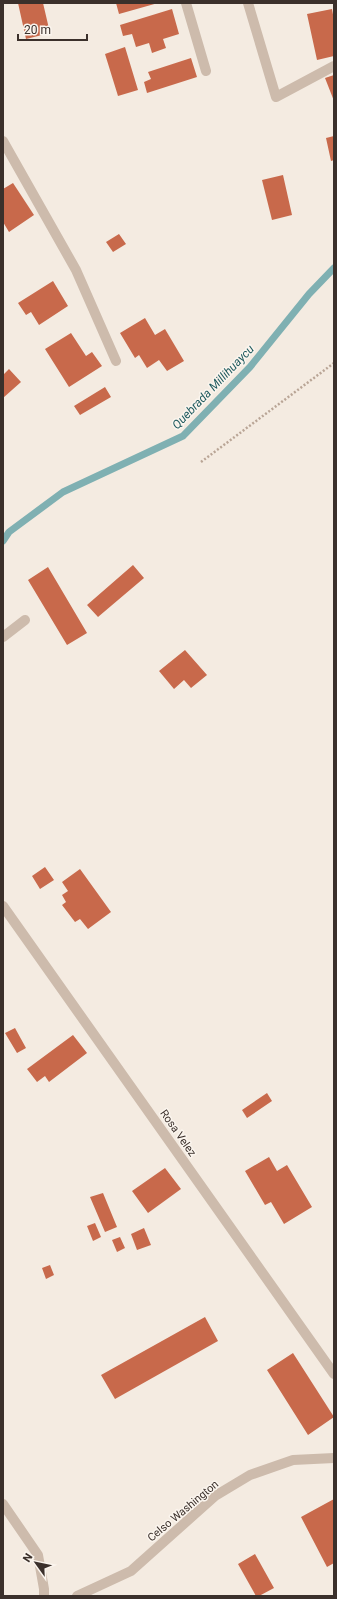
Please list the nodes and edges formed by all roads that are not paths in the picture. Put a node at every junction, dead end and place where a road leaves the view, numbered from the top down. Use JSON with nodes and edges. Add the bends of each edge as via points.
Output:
{"nodes":[{"id":1,"x":186,"y":3,"type":"edge"},
{"id":2,"x":248,"y":3,"type":"edge"},
{"id":3,"x":334,"y":66,"type":"edge"},
{"id":4,"x":206,"y":71,"type":"dead end"},
{"id":5,"x":3,"y":141,"type":"edge"},
{"id":6,"x":116,"y":361,"type":"dead end"},
{"id":7,"x":25,"y":620,"type":"dead end"},
{"id":8,"x":3,"y":637,"type":"edge"},
{"id":9,"x":3,"y":906,"type":"edge"},
{"id":10,"x":334,"y":1374,"type":"edge"},
{"id":11,"x":334,"y":1458,"type":"edge"},
{"id":12,"x":3,"y":1504,"type":"edge"},
{"id":13,"x":44,"y":1596,"type":"edge"},
{"id":14,"x":77,"y":1596,"type":"edge"}],
"edges":[{"from":1,"to":4,"type":"street"},
{"from":2,"to":3,"type":"street","via":[[276,97]]},
{"from":5,"to":6,"type":"street","via":[[76,270]]},
{"from":7,"to":8,"type":"street"},
{"from":9,"to":10,"type":"street","name":"Rosa Velez"},
{"from":11,"to":14,"type":"street","name":"Celso Washington","via":[[293,1460],[250,1475],[215,1496],[131,1571]]},
{"from":12,"to":13,"type":"street","via":[[38,1554]]}]}
